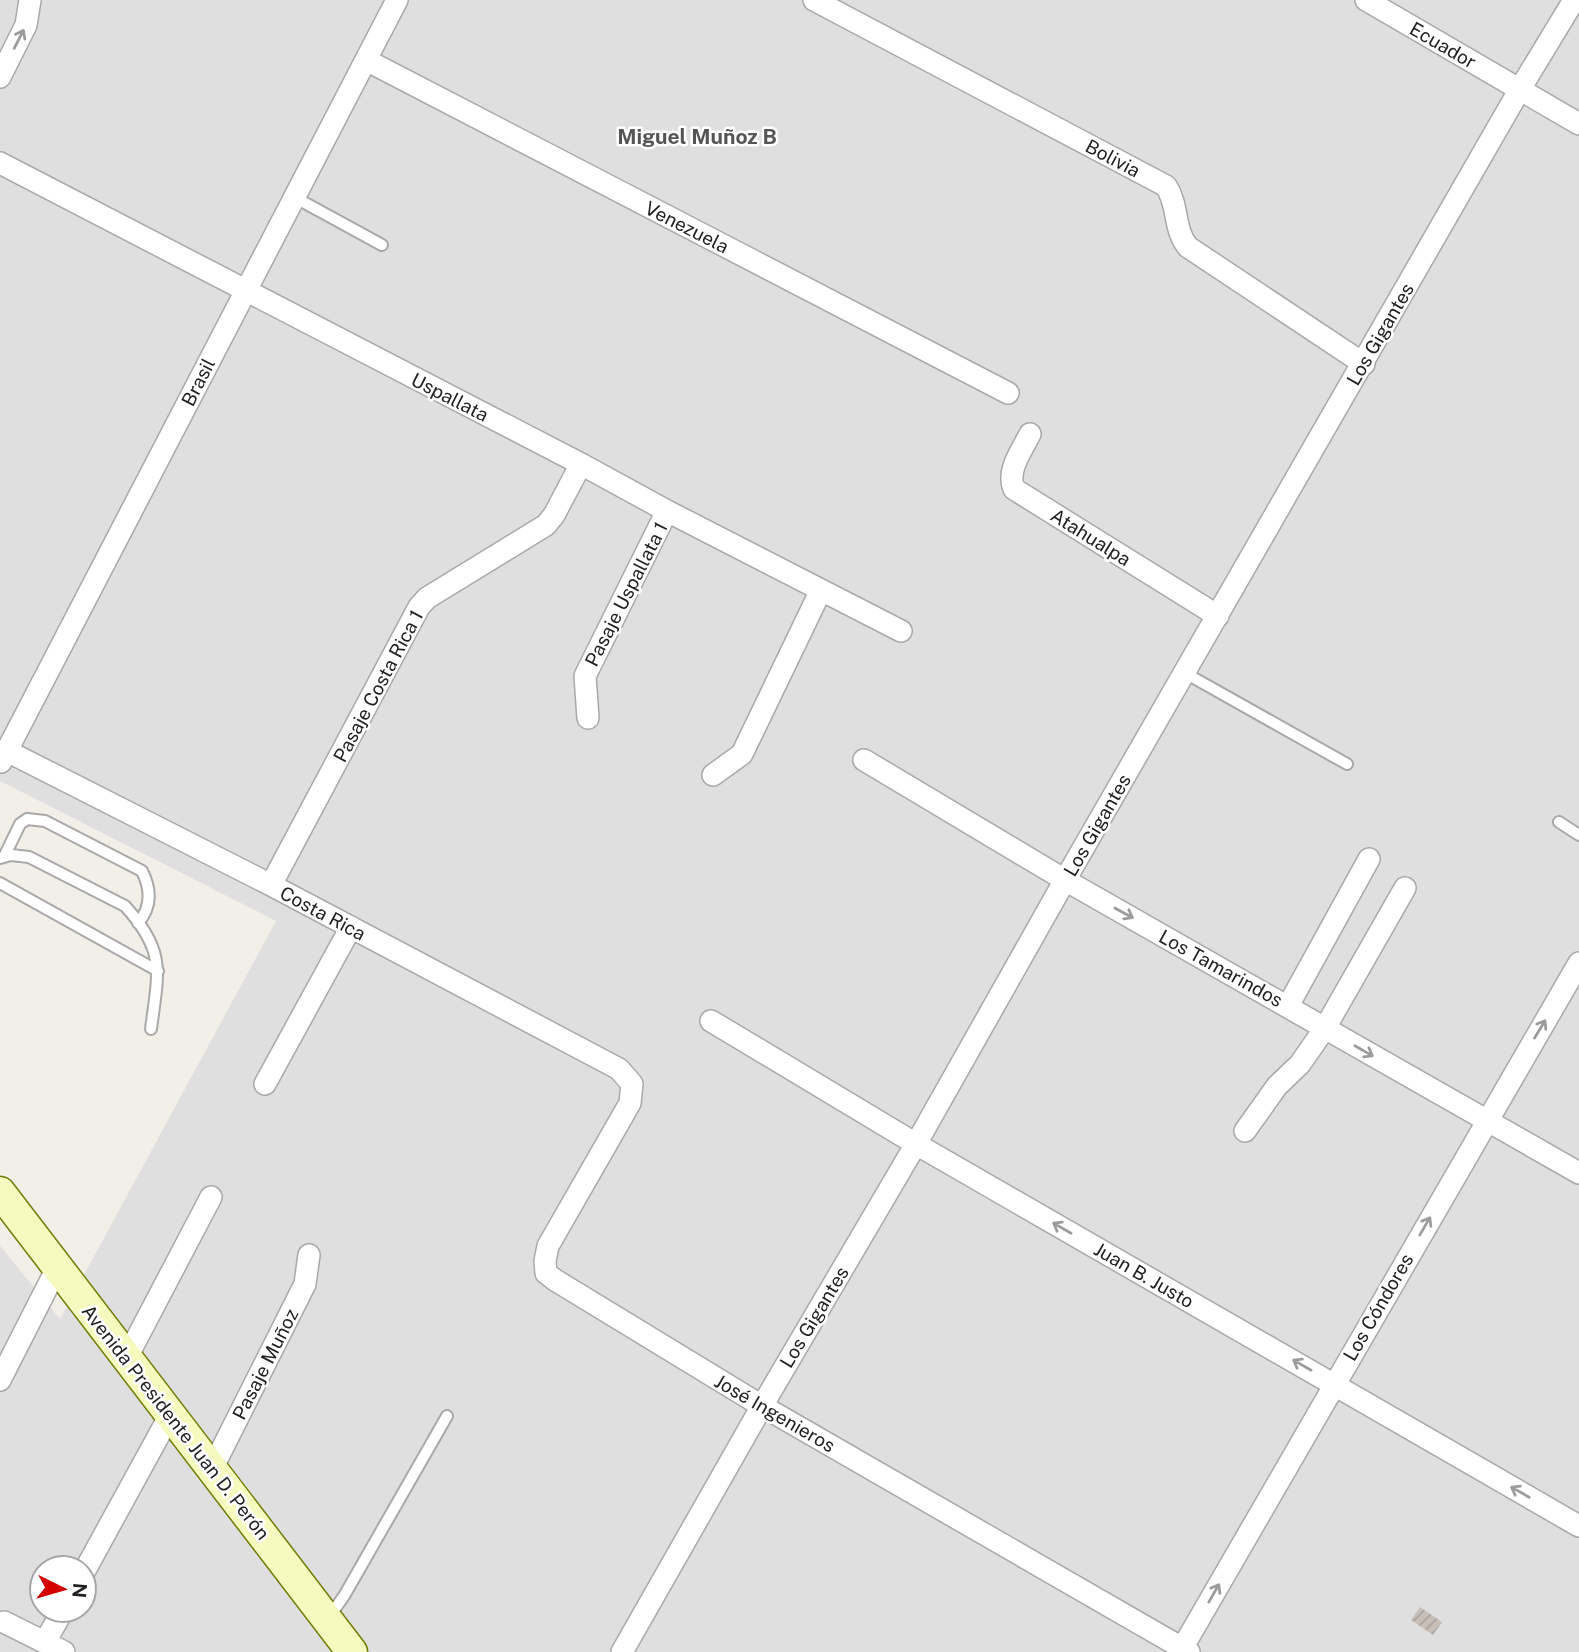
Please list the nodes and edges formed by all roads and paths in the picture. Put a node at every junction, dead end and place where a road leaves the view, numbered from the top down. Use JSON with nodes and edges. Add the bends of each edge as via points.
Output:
{"nodes":[{"id":1,"x":30,"y":0,"type":"edge"},
{"id":2,"x":397,"y":0,"type":"edge"},
{"id":3,"x":814,"y":0,"type":"edge"},
{"id":4,"x":1366,"y":0,"type":"edge"},
{"id":5,"x":1574,"y":0,"type":"edge"},
{"id":6,"x":366,"y":60,"type":"junction"},
{"id":7,"x":0,"y":76,"type":"edge"},
{"id":8,"x":1520,"y":89,"type":"junction"},
{"id":9,"x":1579,"y":124,"type":"edge"},
{"id":10,"x":0,"y":163,"type":"edge"},
{"id":11,"x":294,"y":197,"type":"junction"},
{"id":12,"x":382,"y":245,"type":"dead end"},
{"id":13,"x":245,"y":290,"type":"junction"},
{"id":14,"x":1364,"y":364,"type":"junction"},
{"id":15,"x":1008,"y":393,"type":"dead end"},
{"id":16,"x":1030,"y":434,"type":"dead end"},
{"id":17,"x":581,"y":464,"type":"junction"},
{"id":18,"x":667,"y":511,"type":"junction"},
{"id":19,"x":821,"y":590,"type":"junction"},
{"id":20,"x":1218,"y":616,"type":"junction"},
{"id":21,"x":901,"y":631,"type":"dead end"},
{"id":22,"x":1185,"y":673,"type":"junction"},
{"id":23,"x":588,"y":718,"type":"dead end"},
{"id":24,"x":4,"y":758,"type":"edge"},
{"id":25,"x":864,"y":760,"type":"dead end"},
{"id":26,"x":1347,"y":764,"type":"dead end"},
{"id":27,"x":713,"y":775,"type":"dead end"},
{"id":28,"x":1559,"y":822,"type":"dead end"},
{"id":29,"x":1579,"y":835,"type":"edge"},
{"id":30,"x":2,"y":858,"type":"edge"},
{"id":31,"x":1369,"y":859,"type":"dead end"},
{"id":32,"x":1065,"y":880,"type":"junction"},
{"id":33,"x":0,"y":883,"type":"edge"},
{"id":34,"x":271,"y":885,"type":"junction"},
{"id":35,"x":1405,"y":888,"type":"dead end"},
{"id":36,"x":138,"y":923,"type":"junction"},
{"id":37,"x":351,"y":927,"type":"junction"},
{"id":38,"x":1579,"y":963,"type":"edge"},
{"id":39,"x":158,"y":971,"type":"junction"},
{"id":40,"x":1288,"y":1006,"type":"junction"},
{"id":41,"x":711,"y":1021,"type":"dead end"},
{"id":42,"x":1325,"y":1028,"type":"junction"},
{"id":43,"x":150,"y":1029,"type":"dead end"},
{"id":44,"x":265,"y":1084,"type":"dead end"},
{"id":45,"x":632,"y":1084,"type":"joint"},
{"id":46,"x":1486,"y":1121,"type":"junction"},
{"id":47,"x":1245,"y":1131,"type":"dead end"},
{"id":48,"x":916,"y":1144,"type":"junction"},
{"id":49,"x":1579,"y":1173,"type":"edge"},
{"id":50,"x":0,"y":1192,"type":"edge"},
{"id":51,"x":211,"y":1197,"type":"dead end"},
{"id":52,"x":309,"y":1255,"type":"dead end"},
{"id":53,"x":57,"y":1268,"type":"junction"},
{"id":54,"x":126,"y":1359,"type":"junction"},
{"id":55,"x":0,"y":1380,"type":"edge"},
{"id":56,"x":1334,"y":1384,"type":"junction"},
{"id":57,"x":762,"y":1406,"type":"junction"},
{"id":58,"x":170,"y":1415,"type":"junction"},
{"id":59,"x":447,"y":1416,"type":"dead end"},
{"id":60,"x":212,"y":1469,"type":"junction"},
{"id":61,"x":1579,"y":1526,"type":"edge"},
{"id":62,"x":94,"y":1554,"type":"edge"},
{"id":63,"x":327,"y":1619,"type":"junction"},
{"id":64,"x":4,"y":1622,"type":"dead end"},
{"id":65,"x":60,"y":1624,"type":"edge"},
{"id":66,"x":55,"y":1647,"type":"edge"},
{"id":67,"x":346,"y":1649,"type":"edge"},
{"id":68,"x":1184,"y":1651,"type":"edge"},
{"id":69,"x":622,"y":1652,"type":"edge"}],
"edges":[{"from":7,"to":1,"type":"street","one_way":true,"via":[[26,25]]},
{"from":2,"to":6,"type":"street","name":"Brasil"},
{"from":3,"to":14,"type":"street","name":"Bolivia","via":[[1166,186],[1178,231],[1188,247]]},
{"from":4,"to":8,"type":"street","name":"Ecuador"},
{"from":5,"to":8,"type":"street","name":"Los Gigantes"},
{"from":6,"to":11,"type":"street","name":"Brasil"},
{"from":6,"to":15,"type":"street","name":"Venezuela"},
{"from":8,"to":9,"type":"street","name":"Ecuador"},
{"from":8,"to":14,"type":"street","name":"Los Gigantes"},
{"from":10,"to":13,"type":"street","name":"Uspallata"},
{"from":11,"to":12,"type":"lane"},
{"from":11,"to":13,"type":"street","name":"Brasil"},
{"from":13,"to":17,"type":"street","name":"Uspallata"},
{"from":13,"to":24,"type":"street","name":"Brasil"},
{"from":14,"to":20,"type":"street","name":"Los Gigantes"},
{"from":16,"to":20,"type":"street","name":"Atahualpa","via":[[1012,471],[1014,489]]},
{"from":17,"to":18,"type":"street","name":"Uspallata"},
{"from":17,"to":34,"type":"street","name":"Pasaje Costa Rica 1","via":[[546,525],[419,607]]},
{"from":18,"to":19,"type":"street","name":"Uspallata"},
{"from":18,"to":23,"type":"street","name":"Pasaje Uspallata 1","via":[[585,676]]},
{"from":19,"to":21,"type":"street","name":"Uspallata"},
{"from":19,"to":27,"type":"street","via":[[742,754]]},
{"from":20,"to":22,"type":"street","name":"Los Gigantes"},
{"from":22,"to":26,"type":"lane"},
{"from":22,"to":32,"type":"street","name":"Los Gigantes"},
{"from":24,"to":34,"type":"street","name":"Costa Rica"},
{"from":25,"to":32,"type":"street","name":"Los Tamarindos"},
{"from":28,"to":29,"type":"lane"},
{"from":30,"to":36,"type":"lane","via":[[29,857],[125,906]]},
{"from":30,"to":36,"type":"lane","via":[[20,824],[27,819],[45,821],[142,871],[150,887],[145,915]]},
{"from":31,"to":40,"type":"street"},
{"from":32,"to":40,"type":"street","name":"Los Tamarindos","one_way":true},
{"from":32,"to":48,"type":"street","name":"Los Gigantes"},
{"from":33,"to":39,"type":"lane"},
{"from":34,"to":37,"type":"street","name":"Costa Rica"},
{"from":35,"to":42,"type":"street"},
{"from":36,"to":39,"type":"lane","via":[[153,945]]},
{"from":37,"to":44,"type":"street"},
{"from":37,"to":45,"type":"street","name":"Costa Rica","via":[[619,1069]]},
{"from":46,"to":38,"type":"street","name":"Los Cóndores","one_way":true},
{"from":39,"to":43,"type":"lane"},
{"from":40,"to":42,"type":"street","name":"Los Tamarindos"},
{"from":41,"to":48,"type":"street","name":"Juan B. Justo"},
{"from":42,"to":46,"type":"street","name":"Los Tamarindos","one_way":true},
{"from":42,"to":47,"type":"street"},
{"from":45,"to":57,"type":"street","name":"José Ingenieros","via":[[630,1103],[548,1246],[546,1273]]},
{"from":46,"to":49,"type":"street","name":"Los Tamarindos"},
{"from":56,"to":46,"type":"street","name":"Los Cóndores","one_way":true},
{"from":56,"to":48,"type":"street","name":"Juan B. Justo","one_way":true},
{"from":48,"to":57,"type":"street","name":"Los Gigantes"},
{"from":50,"to":53,"type":"main road","name":"Avenida Presidente Juan D. Perón"},
{"from":51,"to":54,"type":"street"},
{"from":52,"to":60,"type":"street","name":"Pasaje Muñoz","via":[[304,1284]]},
{"from":53,"to":54,"type":"main road","name":"Avenida Presidente Juan D. Perón"},
{"from":53,"to":55,"type":"street"},
{"from":54,"to":58,"type":"main road","name":"Avenida Presidente Juan D. Perón"},
{"from":61,"to":56,"type":"street","name":"Juan B. Justo","one_way":true},
{"from":68,"to":56,"type":"street","name":"Los Cóndores","one_way":true},
{"from":57,"to":68,"type":"street","name":"José Ingenieros"},
{"from":57,"to":69,"type":"street","name":"Los Gigantes"},
{"from":58,"to":60,"type":"main road","name":"Avenida Presidente Juan D. Perón"},
{"from":58,"to":62,"type":"street"},
{"from":59,"to":63,"type":"lane"},
{"from":60,"to":63,"type":"main road","name":"Avenida Presidente Juan D. Perón"},
{"from":63,"to":67,"type":"main road","name":"Avenida Presidente Juan D. Perón"},
{"from":64,"to":66,"type":"street"},
{"from":65,"to":66,"type":"street"}]}
